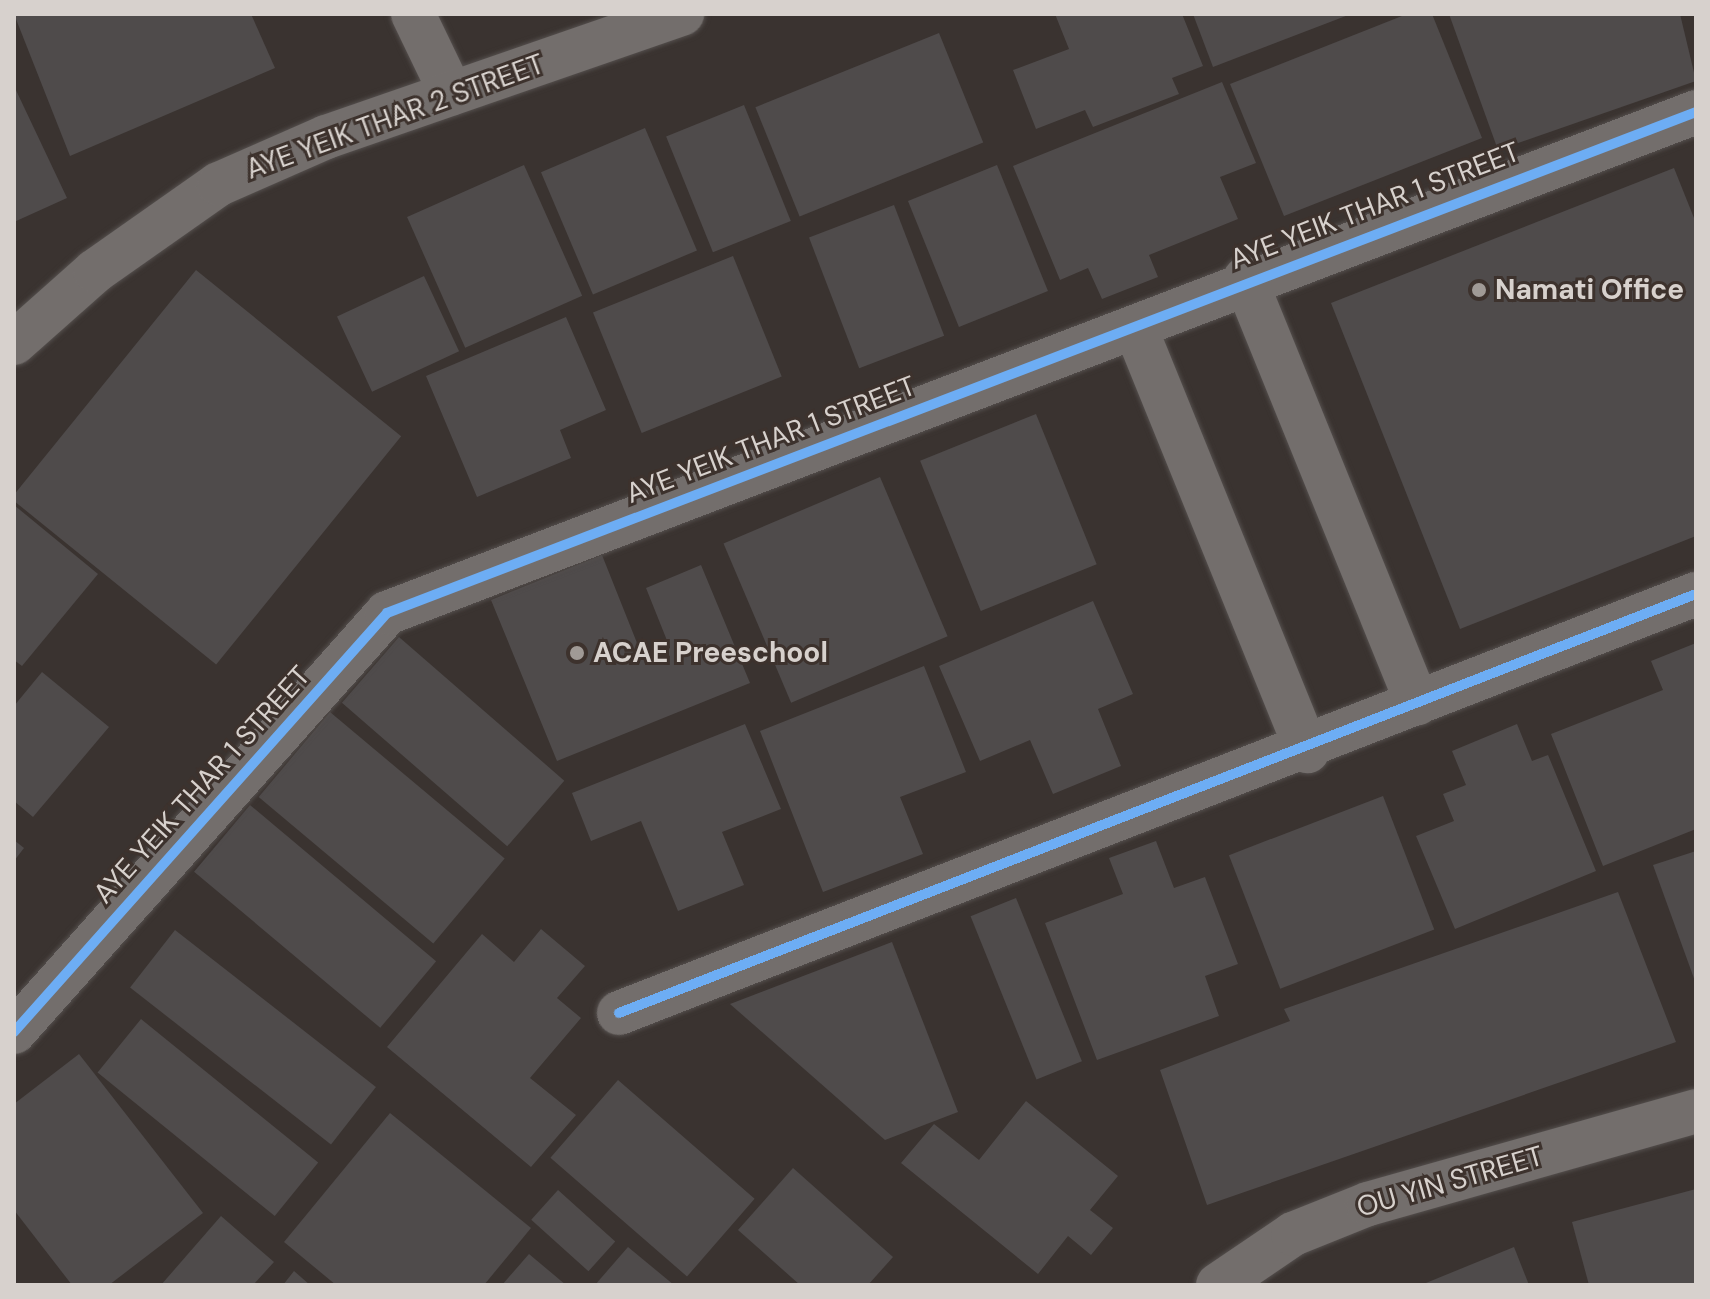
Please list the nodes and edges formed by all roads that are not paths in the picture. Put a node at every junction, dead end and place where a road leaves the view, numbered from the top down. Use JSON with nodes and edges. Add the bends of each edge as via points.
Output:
{"nodes":[{"id":1,"x":413,"y":14,"type":"edge"},
{"id":2,"x":682,"y":14,"type":"edge"},
{"id":3,"x":451,"y":93,"type":"junction"},
{"id":4,"x":1696,"y":112,"type":"edge"},
{"id":5,"x":1245,"y":279,"type":"junction"},
{"id":6,"x":1135,"y":327,"type":"junction"},
{"id":7,"x":14,"y":343,"type":"edge"},
{"id":8,"x":1696,"y":594,"type":"edge"},
{"id":9,"x":1417,"y":703,"type":"junction"},
{"id":10,"x":1307,"y":751,"type":"junction"},
{"id":11,"x":619,"y":1013,"type":"dead end"},
{"id":12,"x":14,"y":1032,"type":"edge"},
{"id":13,"x":1696,"y":1111,"type":"edge"},
{"id":14,"x":1218,"y":1285,"type":"edge"}],
"edges":[{"from":1,"to":3,"type":"street"},
{"from":2,"to":3,"type":"street","name":"AYE YEIK THAR 2 STREET"},
{"from":3,"to":7,"type":"street","name":"AYE YEIK THAR 2 STREET","via":[[219,184],[95,271]]},
{"from":4,"to":5,"type":"street","name":"AYE YEIK THAR 1 STREET"},
{"from":5,"to":6,"type":"street","name":"AYE YEIK THAR 1 STREET"},
{"from":5,"to":9,"type":"street"},
{"from":6,"to":10,"type":"street"},
{"from":6,"to":12,"type":"street","name":"AYE YEIK THAR 1 STREET","via":[[387,613]]},
{"from":8,"to":9,"type":"street"},
{"from":9,"to":10,"type":"street"},
{"from":10,"to":11,"type":"street"},
{"from":13,"to":14,"type":"street","name":"OU YIN STREET","via":[[1368,1204],[1293,1234]]}]}
